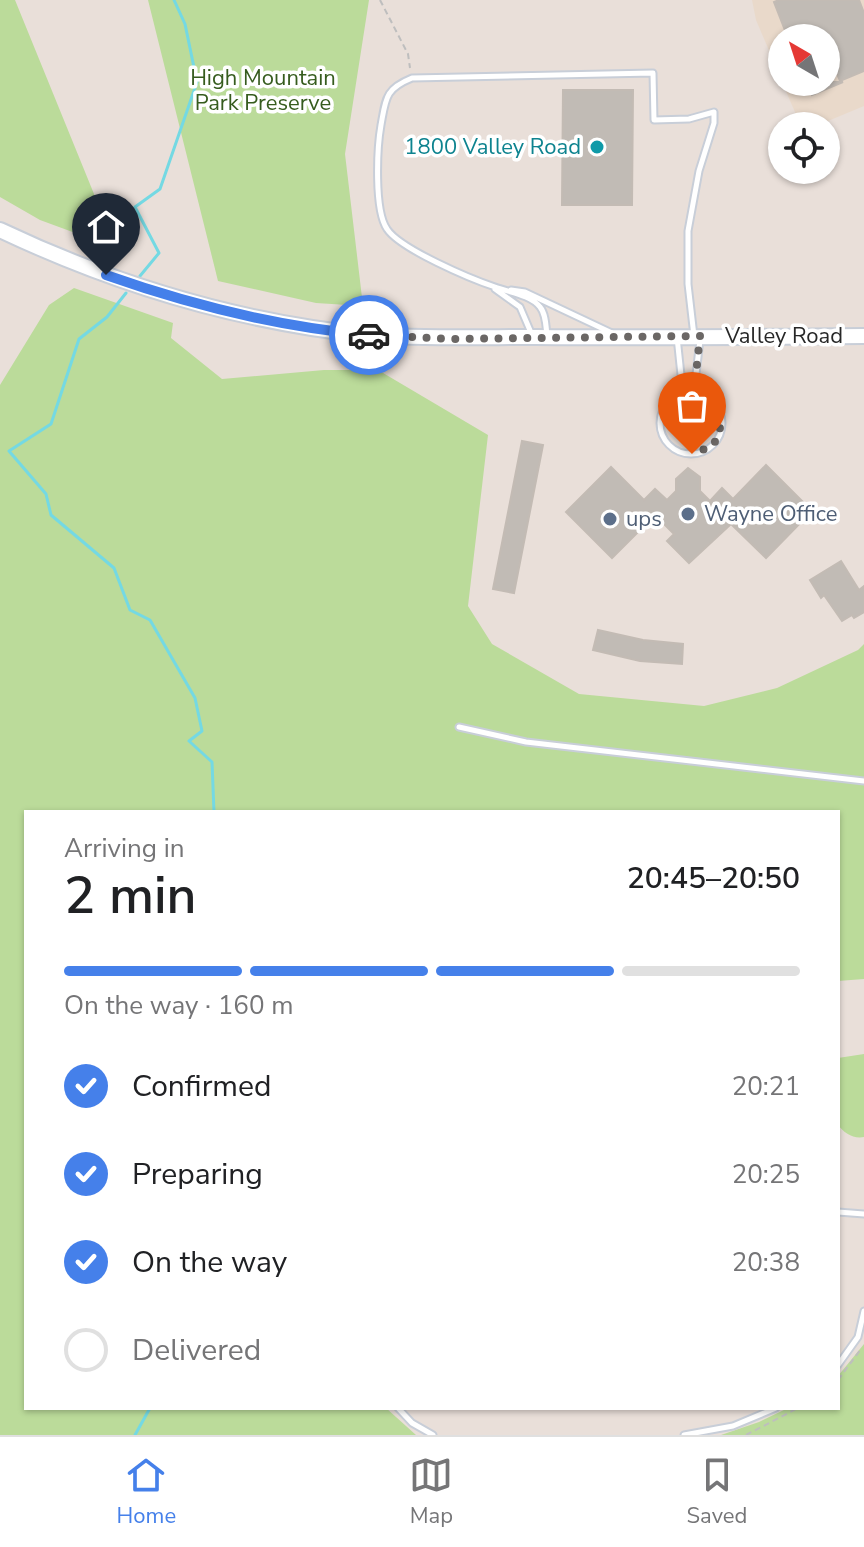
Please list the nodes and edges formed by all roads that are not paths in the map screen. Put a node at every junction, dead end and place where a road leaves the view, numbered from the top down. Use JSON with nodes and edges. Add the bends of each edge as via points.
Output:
{"nodes":[{"id":1,"x":0,"y":230,"type":"edge"},
{"id":2,"x":491,"y":286,"type":"junction"},
{"id":3,"x":677,"y":336,"type":"junction"},
{"id":4,"x":697,"y":336,"type":"junction"},
{"id":5,"x":864,"y":336,"type":"edge"},
{"id":6,"x":540,"y":337,"type":"junction"},
{"id":7,"x":621,"y":338,"type":"junction"},
{"id":8,"x":687,"y":384,"type":"junction"},
{"id":9,"x":686,"y":392,"type":"junction"},
{"id":10,"x":459,"y":727,"type":"dead end"},
{"id":11,"x":864,"y":781,"type":"edge"},
{"id":12,"x":840,"y":1212,"type":"edge"},
{"id":13,"x":864,"y":1214,"type":"edge"},
{"id":14,"x":864,"y":1311,"type":"edge"},
{"id":15,"x":840,"y":1362,"type":"edge"},
{"id":16,"x":400,"y":1410,"type":"edge"},
{"id":17,"x":771,"y":1410,"type":"edge"},
{"id":18,"x":419,"y":1433,"type":"edge"},
{"id":19,"x":433,"y":1435,"type":"edge"},
{"id":20,"x":684,"y":1435,"type":"edge"}],
"edges":[{"from":1,"to":6,"type":"main road","name":"Valley Road","via":[[133,284],[259,318],[401,337]]},
{"from":2,"to":4,"type":"lane","via":[[408,246],[387,229],[379,200],[380,127],[395,85],[412,78],[653,73],[654,120],[714,112],[688,231],[688,284]]},
{"from":2,"to":6,"type":"lane","via":[[520,307]]},
{"from":2,"to":6,"type":"lane","via":[[536,302],[544,314]]},
{"from":2,"to":7,"type":"lane","via":[[525,292]]},
{"from":3,"to":4,"type":"main road","name":"Valley Road"},
{"from":3,"to":7,"type":"main road","name":"Valley Road"},
{"from":3,"to":8,"type":"lane","via":[[681,375]]},
{"from":4,"to":5,"type":"main road","name":"Valley Road"},
{"from":4,"to":8,"type":"lane","via":[[696,374]]},
{"from":6,"to":7,"type":"main road","name":"Valley Road"},
{"from":8,"to":9,"type":"lane"},
{"from":9,"to":9,"type":"lane","via":[[663,409],[661,430],[676,450],[697,454],[715,443],[720,420],[708,398]]},
{"from":10,"to":11,"type":"lane","via":[[526,742]]},
{"from":12,"to":13,"type":"lane"},
{"from":14,"to":15,"type":"lane","via":[[858,1337]]},
{"from":16,"to":18,"type":"lane"},
{"from":17,"to":20,"type":"lane","via":[[733,1426]]},
{"from":18,"to":19,"type":"lane"}]}
